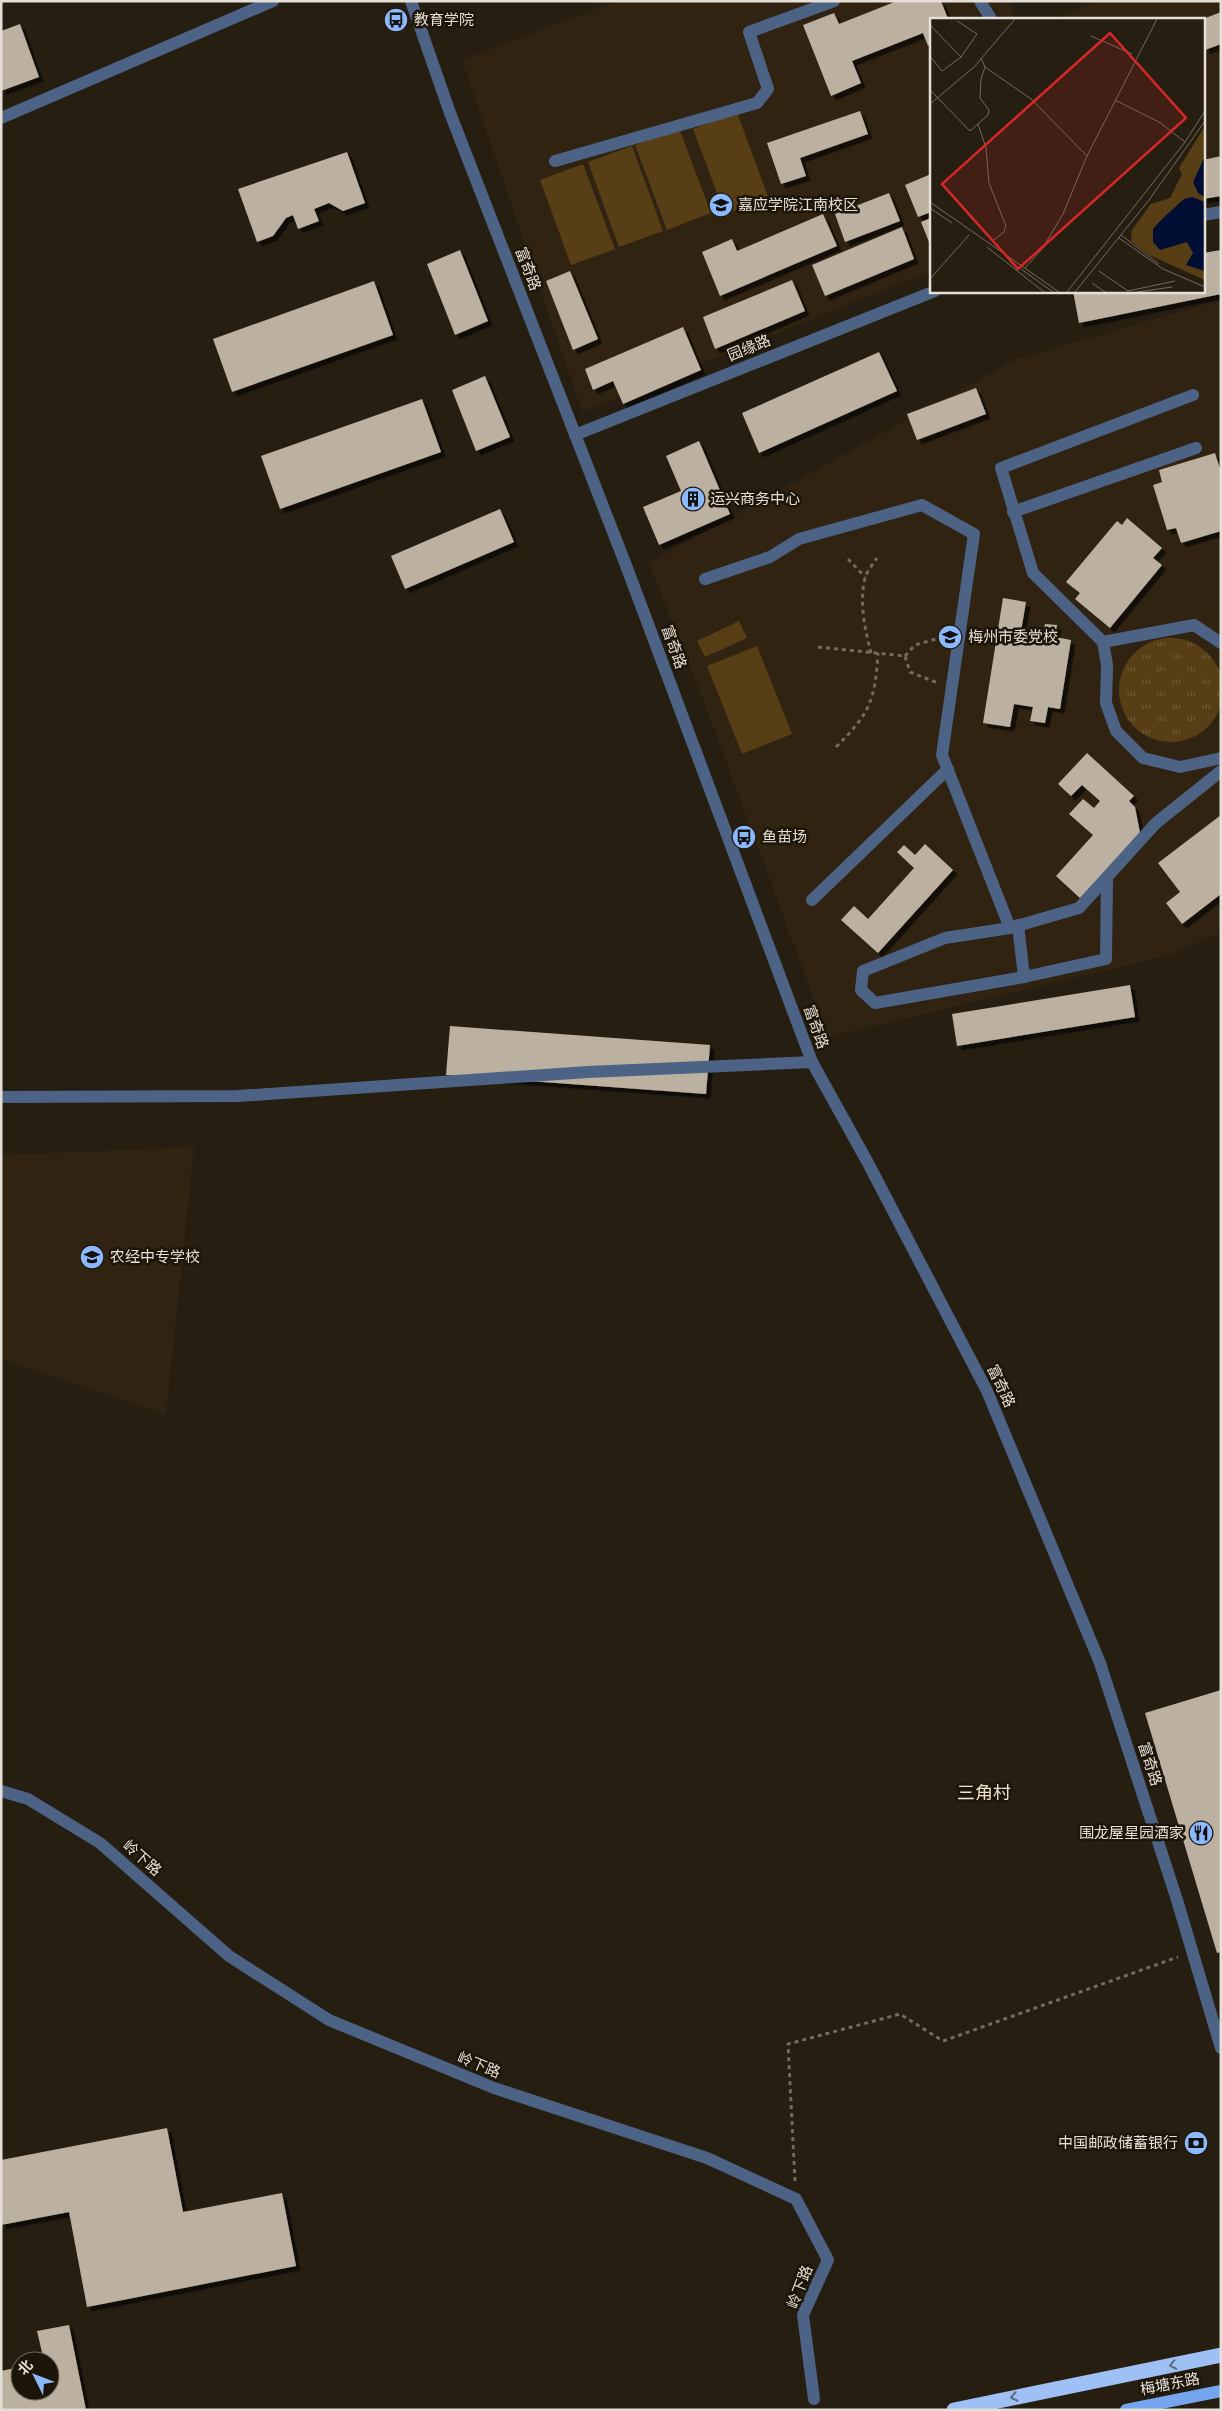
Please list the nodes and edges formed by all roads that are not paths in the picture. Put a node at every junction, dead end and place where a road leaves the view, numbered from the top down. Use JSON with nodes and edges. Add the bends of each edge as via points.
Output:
{"nodes":[{"id":1,"x":273,"y":1,"type":"edge"},
{"id":2,"x":411,"y":1,"type":"edge"},
{"id":3,"x":834,"y":1,"type":"edge"},
{"id":4,"x":980,"y":1,"type":"edge"},
{"id":5,"x":990,"y":18,"type":"edge"},
{"id":6,"x":1,"y":118,"type":"edge"},
{"id":7,"x":555,"y":161,"type":"dead end"},
{"id":8,"x":1221,"y":212,"type":"edge"},
{"id":9,"x":1204,"y":215,"type":"edge"},
{"id":10,"x":933,"y":292,"type":"edge"},
{"id":11,"x":1192,"y":395,"type":"dead end"},
{"id":12,"x":575,"y":435,"type":"junction"},
{"id":13,"x":1196,"y":448,"type":"dead end"},
{"id":14,"x":1013,"y":512,"type":"junction"},
{"id":15,"x":705,"y":579,"type":"dead end"},
{"id":16,"x":1103,"y":642,"type":"junction"},
{"id":17,"x":1221,"y":643,"type":"edge"},
{"id":18,"x":1221,"y":758,"type":"edge"},
{"id":19,"x":948,"y":769,"type":"junction"},
{"id":20,"x":1221,"y":771,"type":"edge"},
{"id":21,"x":1107,"y":877,"type":"junction"},
{"id":22,"x":812,"y":900,"type":"dead end"},
{"id":23,"x":1014,"y":926,"type":"junction"},
{"id":24,"x":1024,"y":977,"type":"junction"},
{"id":25,"x":812,"y":1062,"type":"junction"},
{"id":26,"x":1,"y":1097,"type":"edge"},
{"id":27,"x":1,"y":1791,"type":"edge"},
{"id":28,"x":1221,"y":2048,"type":"edge"},
{"id":29,"x":1221,"y":2355,"type":"edge"},
{"id":30,"x":1221,"y":2391,"type":"edge"},
{"id":31,"x":814,"y":2399,"type":"dead end"},
{"id":32,"x":954,"y":2410,"type":"edge"},
{"id":33,"x":1126,"y":2410,"type":"edge"}],
"edges":[{"from":1,"to":6,"type":"street"},
{"from":2,"to":12,"type":"street","name":"富奇路","via":[[450,113]]},
{"from":3,"to":7,"type":"street","via":[[749,32],[768,89],[757,103]]},
{"from":4,"to":5,"type":"street"},
{"from":8,"to":9,"type":"street"},
{"from":10,"to":12,"type":"street","name":"园缘路"},
{"from":11,"to":14,"type":"street","via":[[1001,468]]},
{"from":12,"to":25,"type":"street","name":"富奇路"},
{"from":13,"to":14,"type":"street"},
{"from":14,"to":16,"type":"street","via":[[1033,573]]},
{"from":15,"to":19,"type":"street","via":[[770,557],[799,539],[922,505],[974,534],[942,755]]},
{"from":16,"to":17,"type":"street","via":[[1194,625]]},
{"from":16,"to":18,"type":"street","via":[[1106,703],[1116,730],[1143,758],[1180,767]]},
{"from":19,"to":22,"type":"street"},
{"from":19,"to":23,"type":"street"},
{"from":20,"to":21,"type":"street","via":[[1156,823]]},
{"from":21,"to":23,"type":"street","via":[[1079,908]]},
{"from":21,"to":24,"type":"street","via":[[1106,960]]},
{"from":23,"to":24,"type":"street"},
{"from":23,"to":24,"type":"street","via":[[945,938],[863,971],[861,990],[874,1003]]},
{"from":25,"to":26,"type":"street","via":[[588,1072],[238,1096]]},
{"from":25,"to":28,"type":"street","name":"富奇路","via":[[987,1391],[1100,1663]]},
{"from":27,"to":31,"type":"street","name":"岭下路","via":[[28,1799],[100,1843],[229,1956],[329,2020],[494,2088],[707,2158],[796,2199],[828,2260],[803,2315]]},
{"from":29,"to":32,"type":"highway","one_way":true},
{"from":30,"to":33,"type":"main road","name":"梅塘东路"}]}
